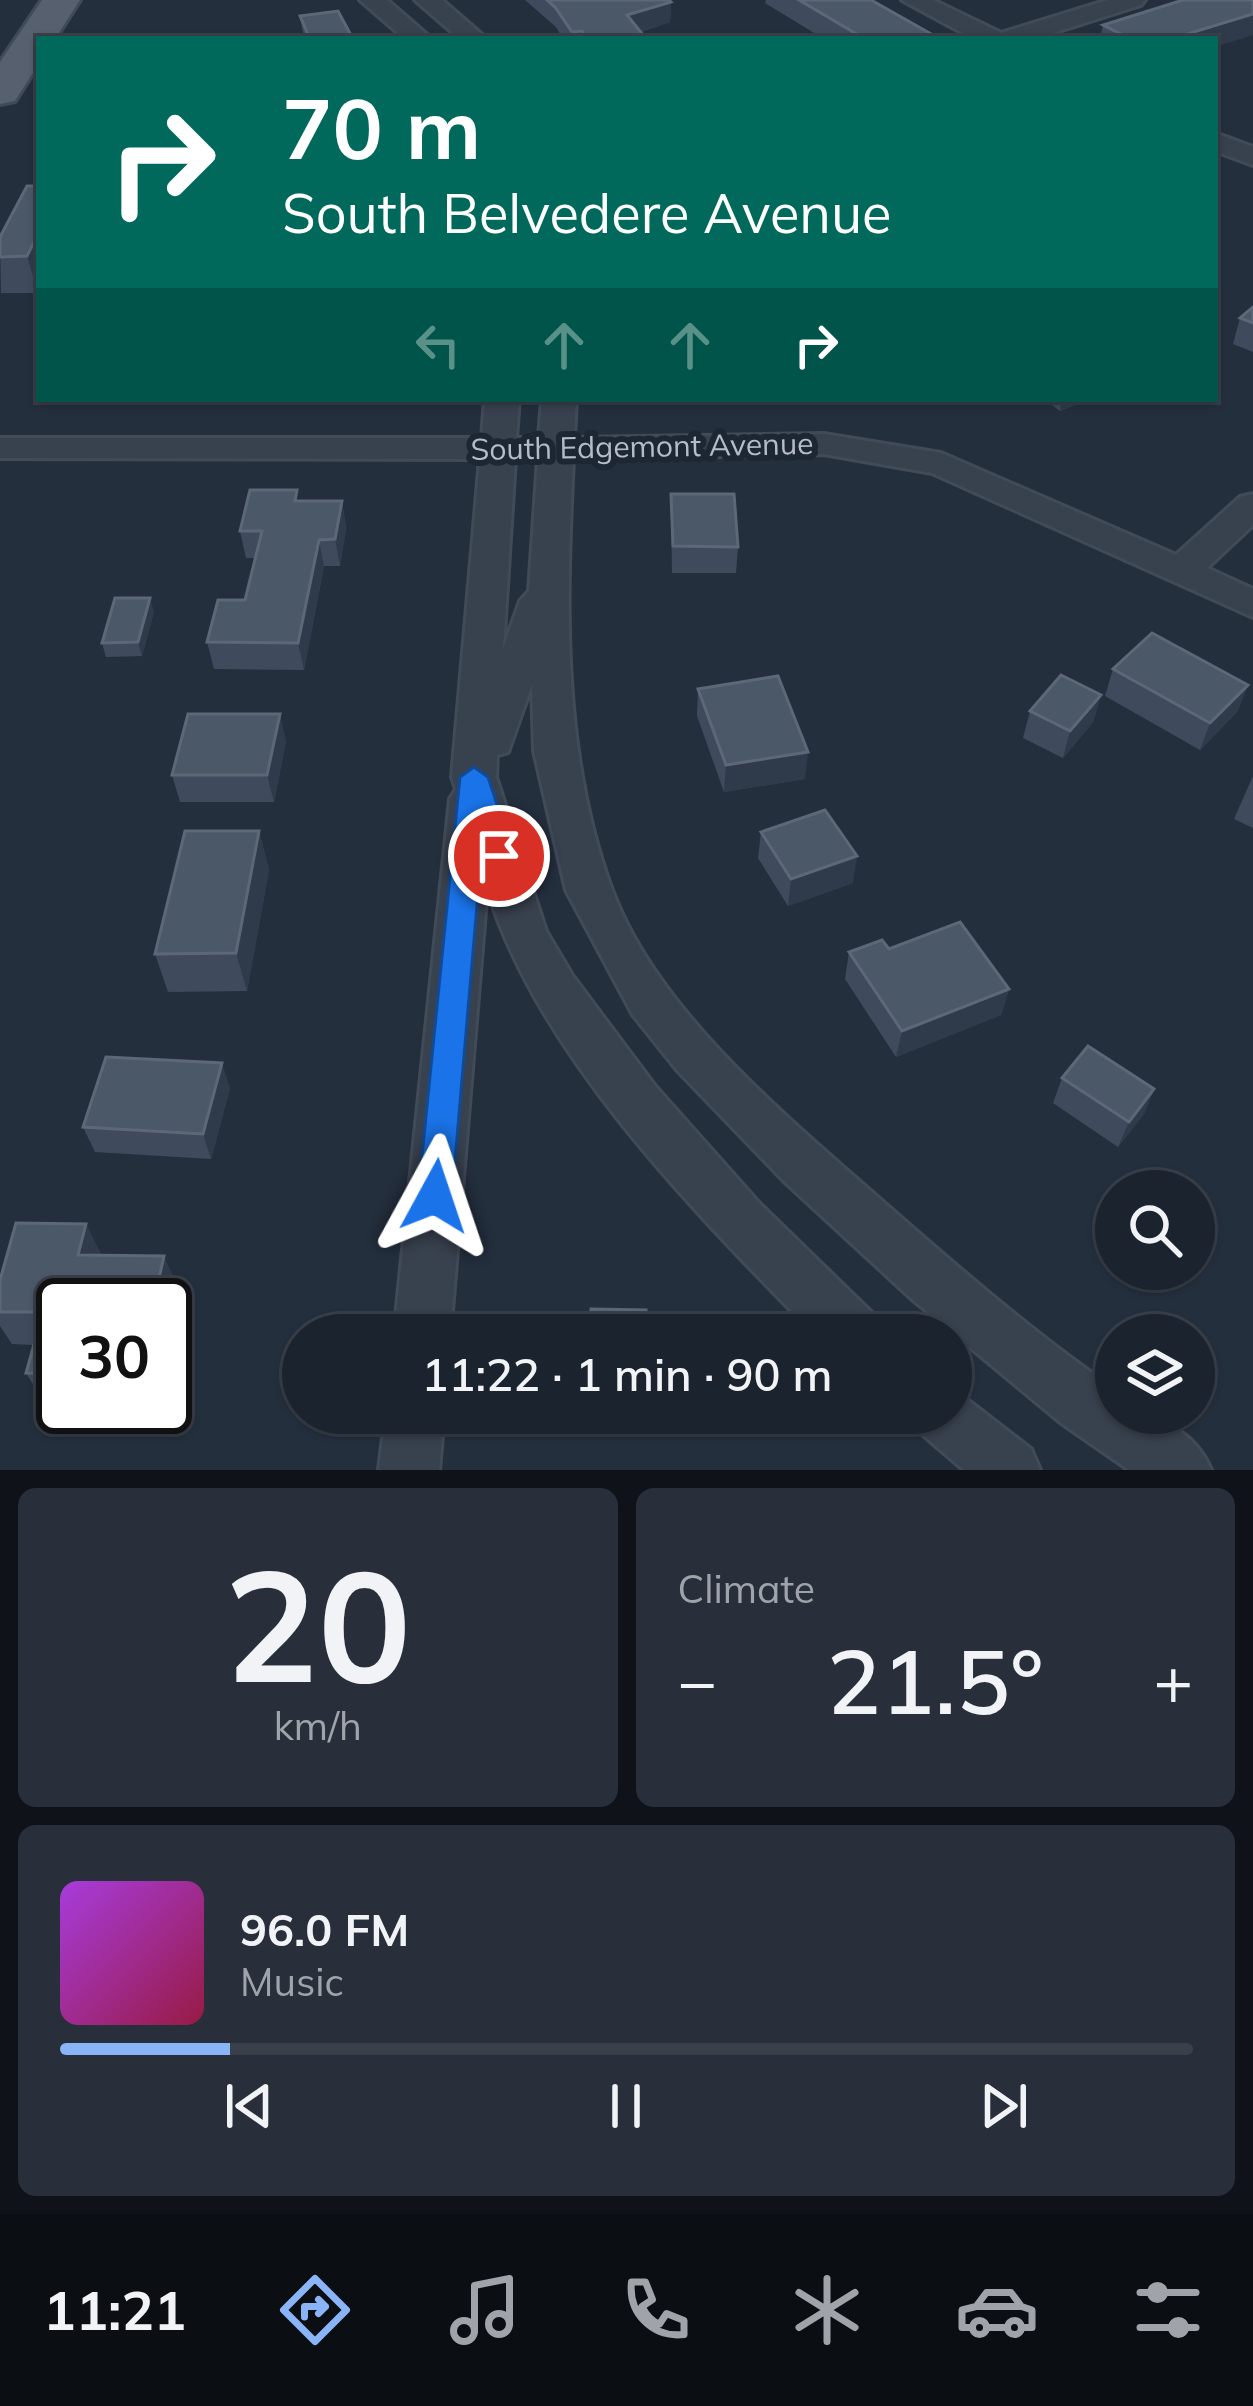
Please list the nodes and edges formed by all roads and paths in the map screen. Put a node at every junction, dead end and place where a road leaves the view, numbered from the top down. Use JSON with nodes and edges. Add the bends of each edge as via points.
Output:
{"nodes":[{"id":1,"x":62,"y":0,"type":"edge"},
{"id":2,"x":372,"y":0,"type":"edge"},
{"id":3,"x":427,"y":0,"type":"edge"},
{"id":4,"x":914,"y":0,"type":"edge"},
{"id":5,"x":1132,"y":0,"type":"edge"},
{"id":6,"x":38,"y":36,"type":"edge"},
{"id":7,"x":416,"y":36,"type":"edge"},
{"id":8,"x":471,"y":36,"type":"edge"},
{"id":9,"x":987,"y":36,"type":"edge"},
{"id":10,"x":1018,"y":36,"type":"edge"},
{"id":11,"x":36,"y":39,"type":"edge"},
{"id":12,"x":0,"y":92,"type":"edge"},
{"id":13,"x":1218,"y":142,"type":"edge"},
{"id":14,"x":1253,"y":157,"type":"edge"},
{"id":15,"x":502,"y":402,"type":"edge"},
{"id":16,"x":560,"y":402,"type":"edge"},
{"id":17,"x":0,"y":448,"type":"edge"},
{"id":18,"x":496,"y":449,"type":"junction"},
{"id":19,"x":556,"y":449,"type":"junction"},
{"id":20,"x":1253,"y":505,"type":"edge"},
{"id":21,"x":1183,"y":569,"type":"junction"},
{"id":22,"x":548,"y":575,"type":"junction"},
{"id":23,"x":1253,"y":604,"type":"edge"},
{"id":24,"x":474,"y":777,"type":"junction"},
{"id":25,"x":424,"y":1314,"type":"edge"},
{"id":26,"x":833,"y":1314,"type":"edge"},
{"id":27,"x":413,"y":1434,"type":"edge"},
{"id":28,"x":968,"y":1434,"type":"edge"},
{"id":29,"x":409,"y":1470,"type":"edge"},
{"id":30,"x":1010,"y":1470,"type":"edge"},
{"id":31,"x":1180,"y":1470,"type":"edge"}],
"edges":[{"from":1,"to":6,"type":"main road"},
{"from":2,"to":7,"type":"street"},
{"from":3,"to":8,"type":"street"},
{"from":4,"to":9,"type":"street"},
{"from":5,"to":10,"type":"street"},
{"from":11,"to":12,"type":"main road"},
{"from":13,"to":14,"type":"street"},
{"from":15,"to":18,"type":"street"},
{"from":16,"to":19,"type":"street"},
{"from":17,"to":18,"type":"street","name":"South Edgemont Avenue"},
{"from":18,"to":19,"type":"street","name":"South Edgemont Avenue"},
{"from":18,"to":24,"type":"street"},
{"from":19,"to":21,"type":"street","name":"South Edgemont Avenue","via":[[824,444],[941,464]]},
{"from":19,"to":22,"type":"street"},
{"from":20,"to":21,"type":"street"},
{"from":21,"to":23,"type":"street","name":"South Edgemont Avenue"},
{"from":22,"to":24,"type":"street"},
{"from":22,"to":31,"type":"street","via":[[555,751],[589,890],[650,1001],[746,1109],[932,1280]]},
{"from":24,"to":25,"type":"street"},
{"from":24,"to":26,"type":"street","via":[[524,934],[592,1045],[740,1221]]},
{"from":27,"to":29,"type":"street"},
{"from":28,"to":30,"type":"street"}]}
